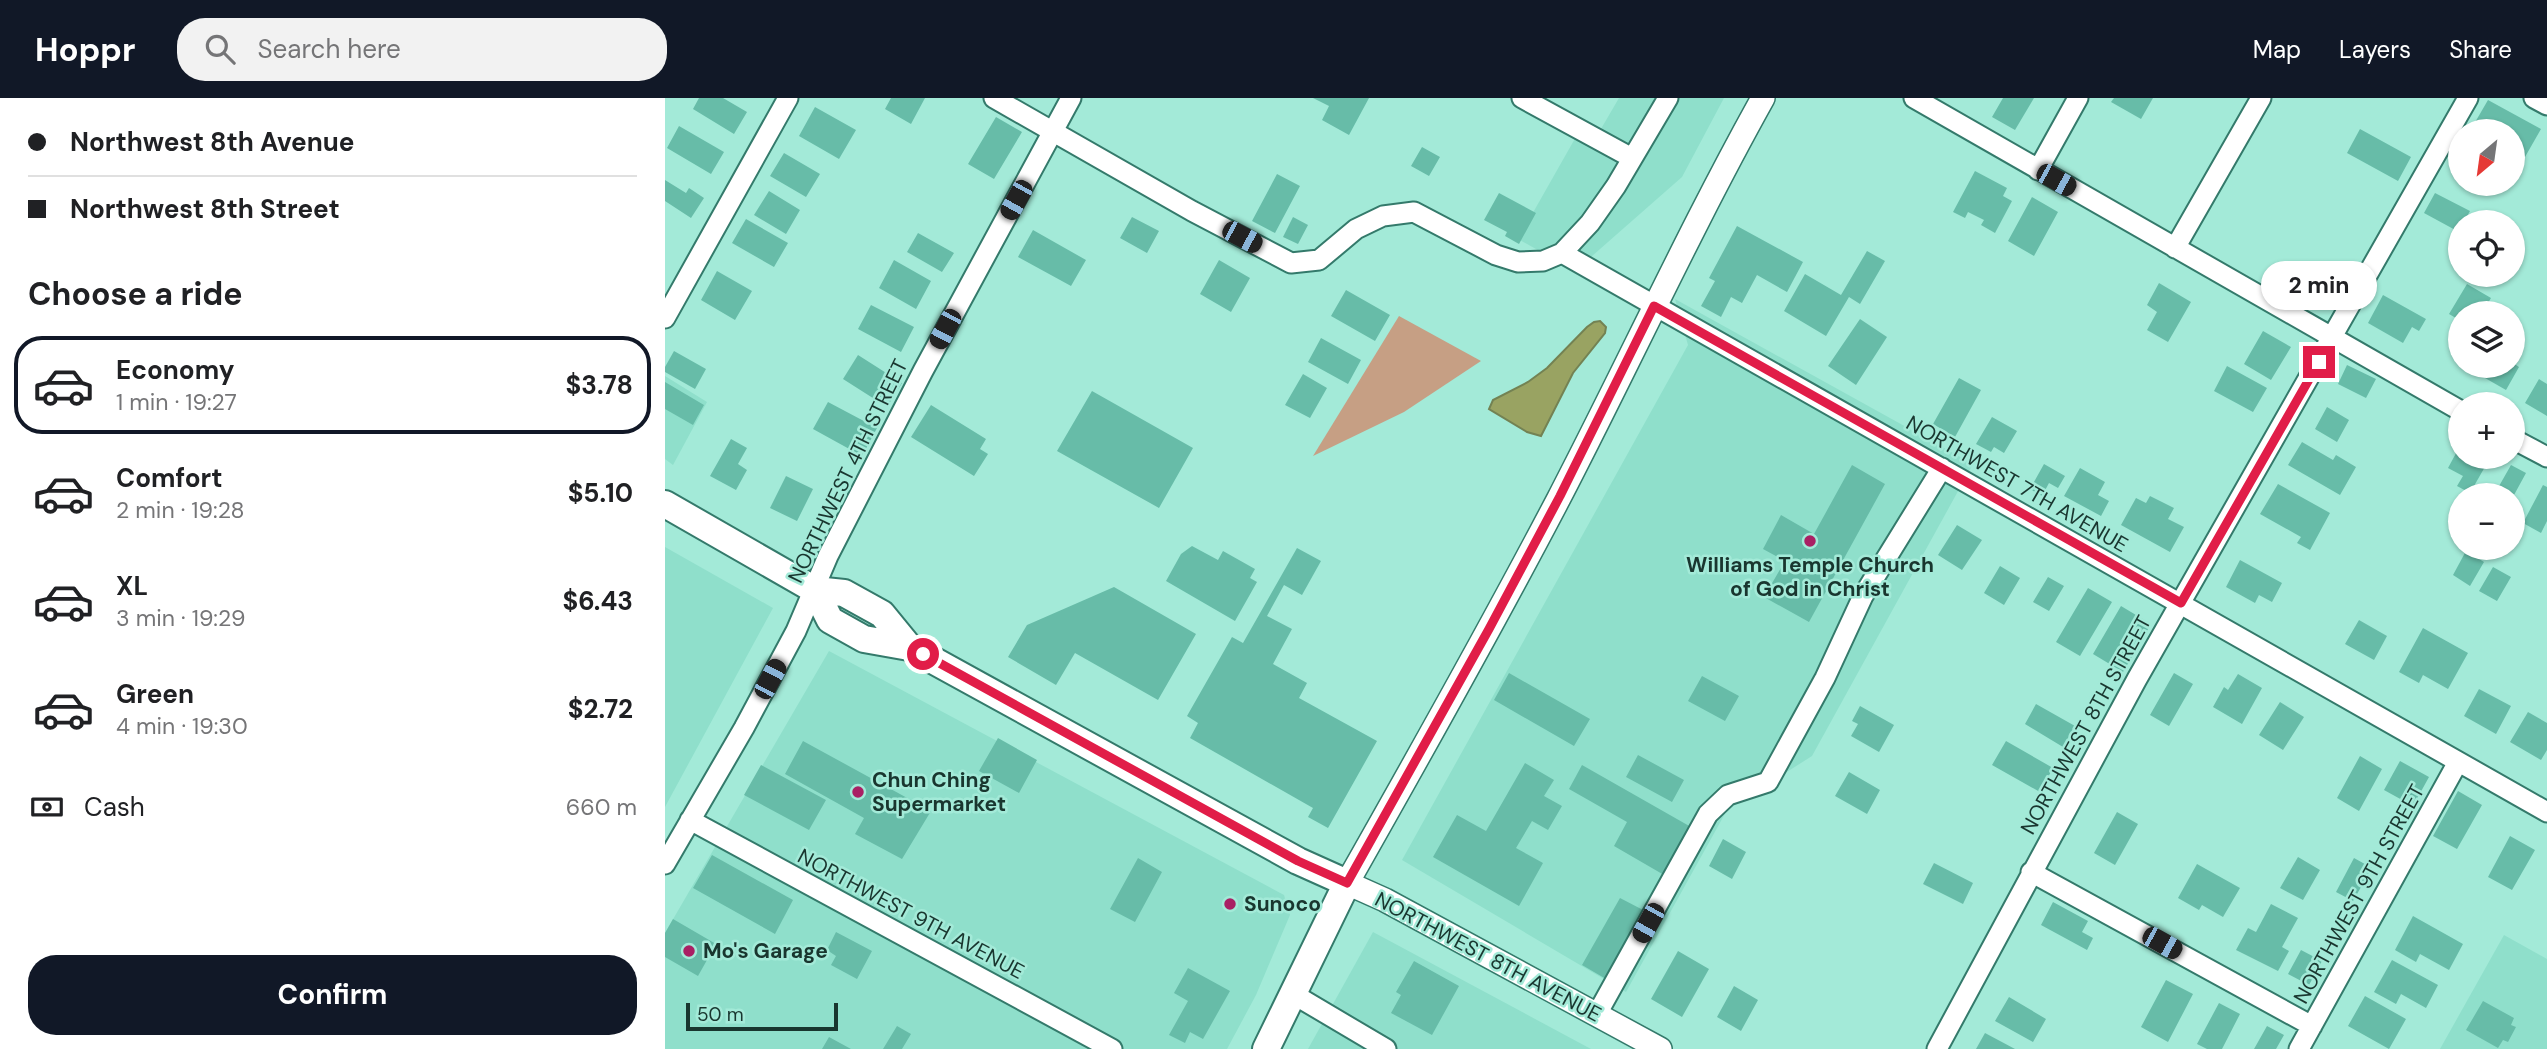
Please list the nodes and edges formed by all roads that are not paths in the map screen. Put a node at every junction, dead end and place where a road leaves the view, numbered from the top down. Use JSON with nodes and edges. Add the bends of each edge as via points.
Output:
{"nodes":[{"id":1,"x":787,"y":98,"type":"edge"},
{"id":2,"x":994,"y":98,"type":"edge"},
{"id":3,"x":1072,"y":98,"type":"edge"},
{"id":4,"x":1522,"y":98,"type":"edge"},
{"id":5,"x":1668,"y":98,"type":"edge"},
{"id":6,"x":1914,"y":98,"type":"edge"},
{"id":7,"x":2078,"y":98,"type":"edge"},
{"id":8,"x":2261,"y":98,"type":"edge"},
{"id":9,"x":2468,"y":98,"type":"edge"},
{"id":10,"x":2535,"y":98,"type":"edge"},
{"id":11,"x":1759,"y":105,"type":"edge"},
{"id":12,"x":2547,"y":105,"type":"edge"},
{"id":13,"x":1053,"y":132,"type":"junction"},
{"id":14,"x":1632,"y":158,"type":"junction"},
{"id":15,"x":2038,"y":170,"type":"junction"},
{"id":16,"x":2175,"y":248,"type":"junction"},
{"id":17,"x":1562,"y":253,"type":"junction"},
{"id":18,"x":1654,"y":306,"type":"junction"},
{"id":19,"x":665,"y":318,"type":"edge"},
{"id":20,"x":2332,"y":340,"type":"junction"},
{"id":21,"x":2448,"y":404,"type":"edge"},
{"id":22,"x":2525,"y":445,"type":"edge"},
{"id":23,"x":2547,"y":457,"type":"edge"},
{"id":24,"x":1942,"y":468,"type":"junction"},
{"id":25,"x":665,"y":504,"type":"edge"},
{"id":26,"x":814,"y":590,"type":"junction"},
{"id":27,"x":2181,"y":603,"type":"junction"},
{"id":28,"x":2458,"y":762,"type":"junction"},
{"id":29,"x":2547,"y":812,"type":"edge"},
{"id":30,"x":690,"y":820,"type":"junction"},
{"id":31,"x":665,"y":864,"type":"edge"},
{"id":32,"x":2031,"y":872,"type":"junction"},
{"id":33,"x":1347,"y":883,"type":"junction"},
{"id":34,"x":1293,"y":995,"type":"junction"},
{"id":35,"x":1597,"y":1014,"type":"junction"},
{"id":36,"x":2312,"y":1026,"type":"junction"},
{"id":37,"x":1112,"y":1049,"type":"edge"},
{"id":38,"x":1266,"y":1049,"type":"edge"},
{"id":39,"x":1385,"y":1049,"type":"edge"},
{"id":40,"x":1660,"y":1049,"type":"edge"},
{"id":41,"x":1937,"y":1049,"type":"edge"},
{"id":42,"x":2299,"y":1049,"type":"edge"}],
"edges":[{"from":1,"to":19,"type":"street"},
{"from":2,"to":13,"type":"street"},
{"from":3,"to":13,"type":"street","name":"NORTHWEST 4TH STREET"},
{"from":4,"to":14,"type":"street"},
{"from":5,"to":14,"type":"street"},
{"from":6,"to":15,"type":"street"},
{"from":7,"to":15,"type":"street"},
{"from":8,"to":16,"type":"street"},
{"from":9,"to":20,"type":"street","name":"NORTHWEST 8TH STREET"},
{"from":10,"to":12,"type":"street"},
{"from":11,"to":18,"type":"street"},
{"from":13,"to":17,"type":"street","via":[[1291,263],[1319,260],[1356,229],[1383,216],[1414,212],[1518,262],[1543,261]]},
{"from":13,"to":26,"type":"street","name":"NORTHWEST 4TH STREET","via":[[923,370]]},
{"from":14,"to":17,"type":"street","via":[[1590,223]]},
{"from":15,"to":16,"type":"street"},
{"from":16,"to":20,"type":"street"},
{"from":17,"to":18,"type":"street","name":"NORTHWEST 7TH AVENUE"},
{"from":18,"to":24,"type":"street","name":"NORTHWEST 7TH AVENUE"},
{"from":18,"to":33,"type":"street","via":[[1460,684]]},
{"from":20,"to":21,"type":"street"},
{"from":20,"to":27,"type":"street","name":"NORTHWEST 8TH STREET"},
{"from":22,"to":23,"type":"street"},
{"from":24,"to":27,"type":"street","name":"NORTHWEST 7TH AVENUE"},
{"from":24,"to":35,"type":"street","via":[[1863,596],[1768,782],[1728,796],[1708,814]]},
{"from":25,"to":26,"type":"main road"},
{"from":26,"to":30,"type":"street","name":"NORTHWEST 4TH STREET","via":[[744,728]]},
{"from":26,"to":33,"type":"main road","name":"NORTHWEST 8TH AVENUE","via":[[830,620],[864,639],[909,647],[1298,861]]},
{"from":27,"to":28,"type":"street","name":"NORTHWEST 7TH AVENUE"},
{"from":27,"to":32,"type":"street","name":"NORTHWEST 8TH STREET"},
{"from":28,"to":29,"type":"street","name":"NORTHWEST 7TH AVENUE"},
{"from":28,"to":36,"type":"street","name":"NORTHWEST 9TH STREET"},
{"from":30,"to":31,"type":"street","name":"NORTHWEST 4TH STREET"},
{"from":30,"to":37,"type":"street","name":"NORTHWEST 9TH AVENUE"},
{"from":32,"to":36,"type":"street"},
{"from":32,"to":41,"type":"street","name":"NORTHWEST 8TH STREET"},
{"from":33,"to":34,"type":"main road"},
{"from":33,"to":35,"type":"street","name":"NORTHWEST 8TH AVENUE"},
{"from":34,"to":38,"type":"main road"},
{"from":34,"to":39,"type":"street"},
{"from":35,"to":40,"type":"street","name":"NORTHWEST 8TH AVENUE"},
{"from":36,"to":42,"type":"street","name":"NORTHWEST 9TH STREET"}]}
